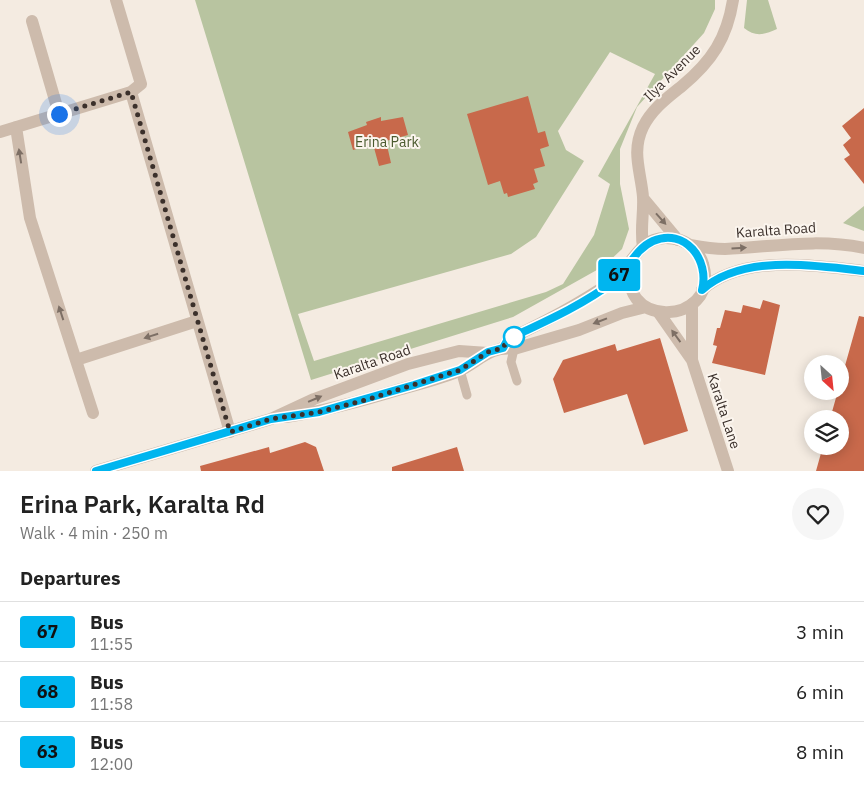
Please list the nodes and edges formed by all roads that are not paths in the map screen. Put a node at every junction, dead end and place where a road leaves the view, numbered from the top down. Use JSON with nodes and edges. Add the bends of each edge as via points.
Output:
{"nodes":[{"id":1,"x":116,"y":0,"type":"edge"},
{"id":2,"x":733,"y":0,"type":"edge"},
{"id":3,"x":32,"y":21,"type":"dead end"},
{"id":4,"x":131,"y":92,"type":"junction"},
{"id":5,"x":59,"y":114,"type":"junction"},
{"id":6,"x":16,"y":127,"type":"junction"},
{"id":7,"x":0,"y":132,"type":"edge"},
{"id":8,"x":643,"y":198,"type":"junction"},
{"id":9,"x":684,"y":243,"type":"junction"},
{"id":10,"x":643,"y":247,"type":"junction"},
{"id":11,"x":864,"y":248,"type":"edge"},
{"id":12,"x":634,"y":259,"type":"junction"},
{"id":13,"x":864,"y":271,"type":"edge"},
{"id":14,"x":702,"y":290,"type":"junction"},
{"id":15,"x":692,"y":304,"type":"junction"},
{"id":16,"x":646,"y":307,"type":"junction"},
{"id":17,"x":659,"y":313,"type":"junction"},
{"id":18,"x":197,"y":321,"type":"junction"},
{"id":19,"x":509,"y":348,"type":"junction"},
{"id":20,"x":488,"y":352,"type":"junction"},
{"id":21,"x":76,"y":360,"type":"junction"},
{"id":22,"x":692,"y":360,"type":"junction"},
{"id":23,"x":460,"y":370,"type":"junction"},
{"id":24,"x":517,"y":381,"type":"dead end"},
{"id":25,"x":467,"y":395,"type":"dead end"},
{"id":26,"x":93,"y":413,"type":"dead end"},
{"id":27,"x":271,"y":419,"type":"junction"},
{"id":28,"x":230,"y":432,"type":"junction"},
{"id":29,"x":96,"y":471,"type":"edge"},
{"id":30,"x":728,"y":471,"type":"edge"}],
"edges":[{"from":1,"to":4,"type":"street","via":[[141,84]]},
{"from":2,"to":8,"type":"street","name":"Ilya Avenue","via":[[728,26],[719,47],[693,76],[662,102],[643,127],[635,154]]},
{"from":3,"to":5,"type":"street"},
{"from":4,"to":5,"type":"street"},
{"from":4,"to":18,"type":"street"},
{"from":5,"to":6,"type":"street"},
{"from":6,"to":7,"type":"street"},
{"from":21,"to":6,"type":"street","one_way":true,"via":[[30,218]]},
{"from":8,"to":9,"type":"street","name":"Ilya Avenue","one_way":true},
{"from":8,"to":10,"type":"street","name":"Ilya Avenue","via":[[640,229]]},
{"from":9,"to":10,"type":"street","name":"Karalta Road","via":[[660,239]]},
{"from":9,"to":11,"type":"street","name":"Karalta Road","one_way":true,"via":[[723,249],[814,242]]},
{"from":9,"to":14,"type":"street","via":[[702,261],[705,280]]},
{"from":10,"to":12,"type":"street","name":"Karalta Road"},
{"from":12,"to":16,"type":"street","name":"Karalta Road","via":[[629,280],[638,300]]},
{"from":12,"to":19,"type":"street","name":"Karalta Road","via":[[613,281],[585,301],[508,339]]},
{"from":13,"to":14,"type":"street","via":[[815,266],[758,267],[731,272]]},
{"from":14,"to":15,"type":"street"},
{"from":15,"to":17,"type":"street","via":[[671,313]]},
{"from":15,"to":22,"type":"street","name":"Karalta Lane"},
{"from":16,"to":17,"type":"street"},
{"from":16,"to":19,"type":"street","name":"Karalta Road","one_way":true,"via":[[579,330]]},
{"from":22,"to":17,"type":"street","name":"Karalta Lane","one_way":true},
{"from":18,"to":21,"type":"street","one_way":true},
{"from":18,"to":28,"type":"street"},
{"from":19,"to":20,"type":"street","name":"Karalta Road"},
{"from":19,"to":24,"type":"lane"},
{"from":20,"to":23,"type":"street","name":"Karalta Road"},
{"from":27,"to":20,"type":"street","name":"Karalta Road","one_way":true,"via":[[314,399],[408,364],[459,351]]},
{"from":21,"to":26,"type":"street"},
{"from":22,"to":30,"type":"street","name":"Karalta Lane"},
{"from":23,"to":25,"type":"lane"},
{"from":23,"to":27,"type":"street","name":"Karalta Road","via":[[319,412]]},
{"from":27,"to":28,"type":"street","name":"Karalta Road"},
{"from":28,"to":29,"type":"street","name":"Karalta Road"}]}
